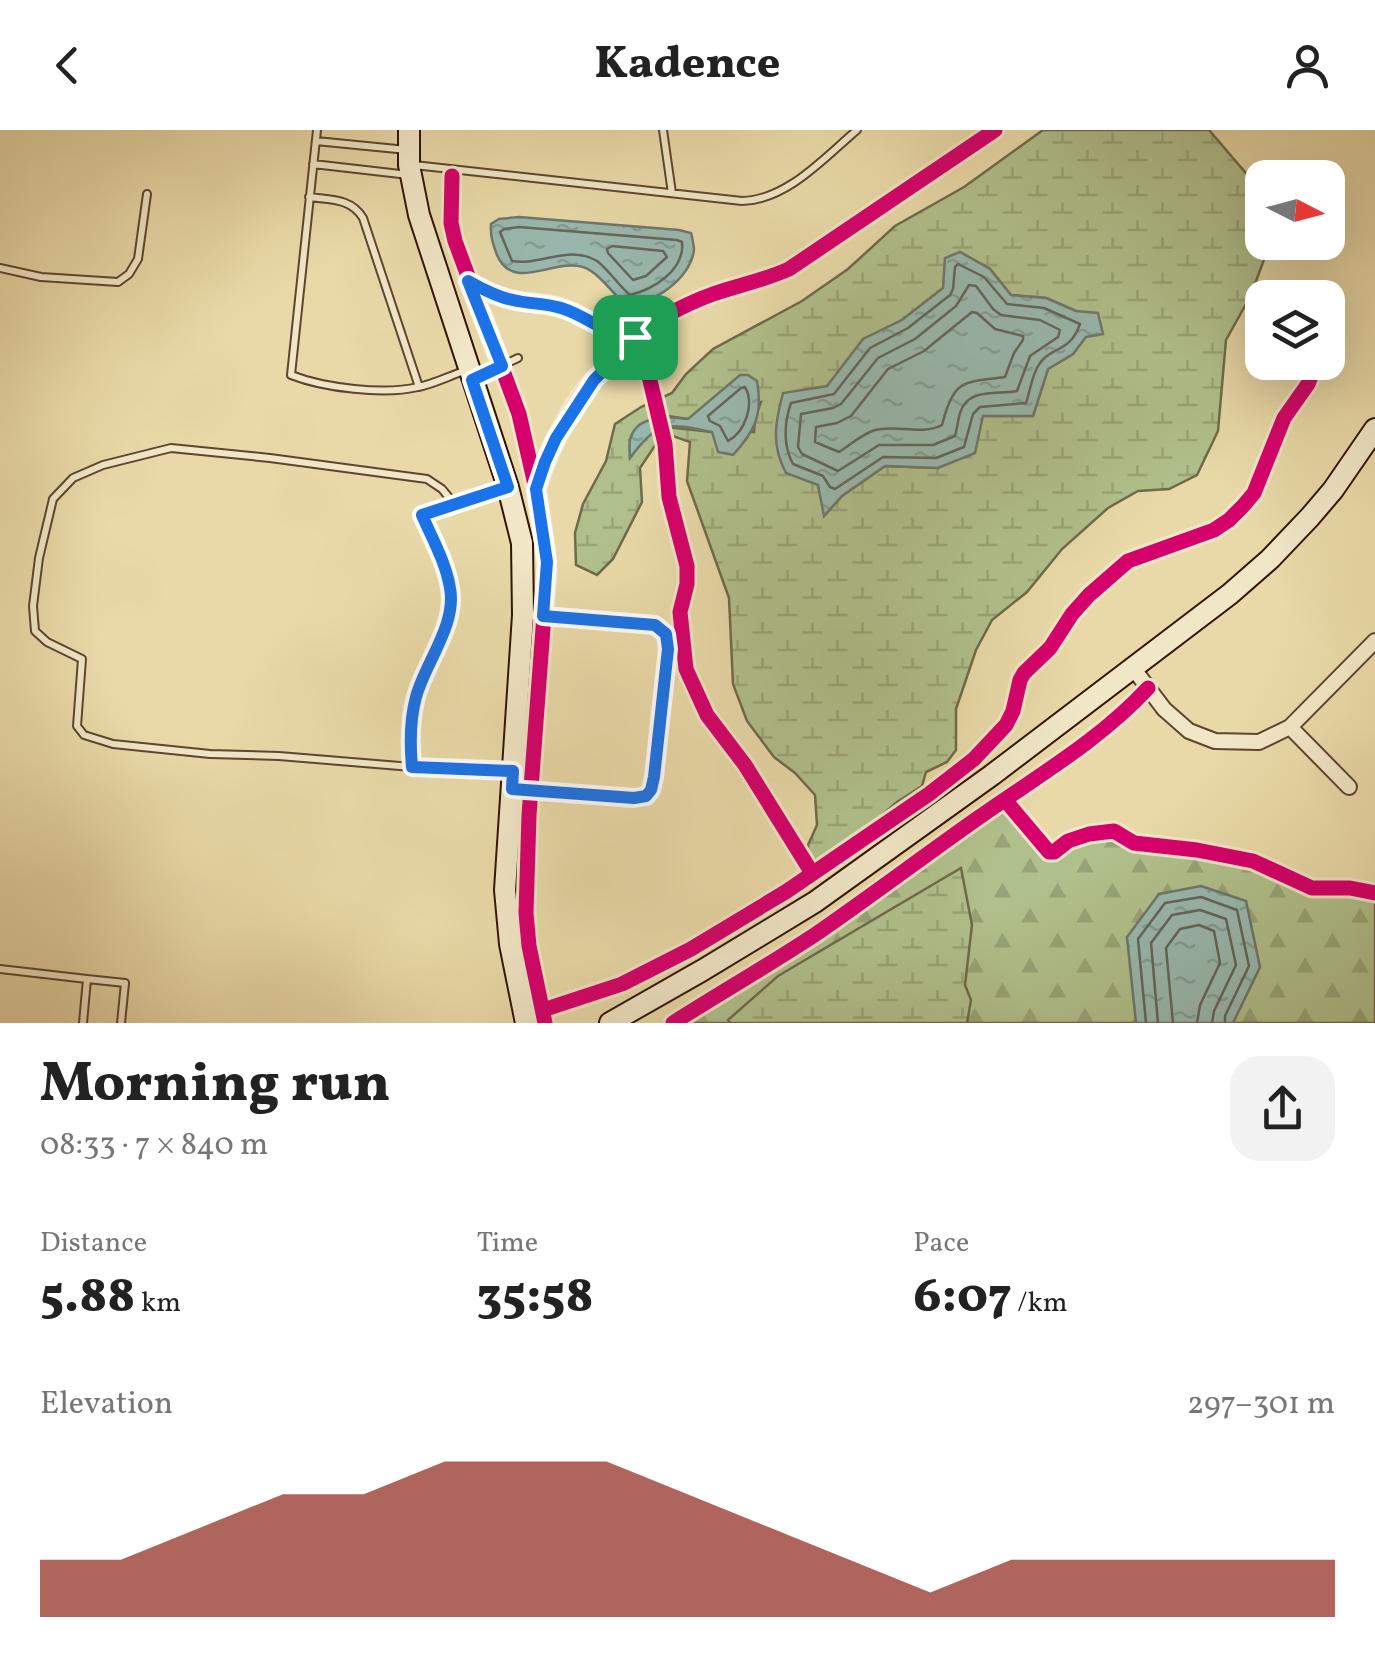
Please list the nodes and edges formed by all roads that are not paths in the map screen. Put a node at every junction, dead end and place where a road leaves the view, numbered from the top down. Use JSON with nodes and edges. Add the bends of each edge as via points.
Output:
{"nodes":[{"id":1,"x":317,"y":130,"type":"edge"},
{"id":2,"x":662,"y":130,"type":"edge"},
{"id":3,"x":857,"y":130,"type":"edge"},
{"id":4,"x":316,"y":141,"type":"junction"},
{"id":5,"x":409,"y":155,"type":"edge"},
{"id":6,"x":313,"y":164,"type":"junction"},
{"id":7,"x":147,"y":194,"type":"dead end"},
{"id":8,"x":672,"y":194,"type":"junction"},
{"id":9,"x":309,"y":197,"type":"junction"},
{"id":10,"x":0,"y":268,"type":"edge"},
{"id":11,"x":518,"y":358,"type":"dead end"},
{"id":12,"x":470,"y":375,"type":"junction"},
{"id":13,"x":419,"y":387,"type":"junction"},
{"id":14,"x":1375,"y":430,"type":"edge"},
{"id":15,"x":508,"y":487,"type":"junction"},
{"id":16,"x":455,"y":504,"type":"junction"},
{"id":17,"x":523,"y":615,"type":"junction"},
{"id":18,"x":1375,"y":641,"type":"edge"},
{"id":19,"x":1134,"y":668,"type":"junction"},
{"id":20,"x":1290,"y":727,"type":"junction"},
{"id":21,"x":412,"y":767,"type":"junction"},
{"id":22,"x":512,"y":780,"type":"junction"},
{"id":23,"x":1349,"y":788,"type":"dead end"},
{"id":24,"x":0,"y":969,"type":"edge"},
{"id":25,"x":87,"y":978,"type":"junction"},
{"id":26,"x":83,"y":1023,"type":"edge"},
{"id":27,"x":121,"y":1023,"type":"edge"},
{"id":28,"x":526,"y":1023,"type":"edge"},
{"id":29,"x":610,"y":1023,"type":"edge"}],
"edges":[{"from":1,"to":4,"type":"lane"},
{"from":2,"to":8,"type":"lane"},
{"from":3,"to":8,"type":"lane","via":[[798,179],[756,201]]},
{"from":4,"to":5,"type":"lane"},
{"from":4,"to":6,"type":"lane"},
{"from":5,"to":6,"type":"lane"},
{"from":5,"to":8,"type":"lane"},
{"from":5,"to":12,"type":"main road","via":[[419,215]]},
{"from":6,"to":9,"type":"lane"},
{"from":7,"to":10,"type":"lane","via":[[138,259],[118,282]]},
{"from":9,"to":13,"type":"lane","via":[[348,202],[363,218]]},
{"from":9,"to":13,"type":"lane","via":[[292,375],[332,388]]},
{"from":11,"to":12,"type":"lane"},
{"from":12,"to":13,"type":"lane"},
{"from":12,"to":15,"type":"main road"},
{"from":14,"to":19,"type":"main road","via":[[1333,490],[1270,558]]},
{"from":15,"to":16,"type":"lane"},
{"from":15,"to":17,"type":"main road","via":[[522,544]]},
{"from":16,"to":21,"type":"lane","via":[[422,515],[452,591],[445,632],[415,700]]},
{"from":16,"to":21,"type":"lane","via":[[428,478],[172,448],[73,478],[53,499],[39,558],[32,606],[36,631],[82,660],[77,726],[84,735],[210,754]]},
{"from":17,"to":22,"type":"main road"},
{"from":17,"to":22,"type":"lane","via":[[655,625],[666,634],[668,649],[654,777],[646,796]]},
{"from":18,"to":20,"type":"street"},
{"from":19,"to":20,"type":"street","via":[[1176,721],[1214,741],[1259,742]]},
{"from":19,"to":29,"type":"main road","via":[[815,902]]},
{"from":20,"to":23,"type":"street"},
{"from":21,"to":22,"type":"lane"},
{"from":22,"to":28,"type":"main road","via":[[506,916]]},
{"from":24,"to":25,"type":"lane"},
{"from":25,"to":26,"type":"lane"},
{"from":25,"to":27,"type":"lane","via":[[124,984]]}]}
